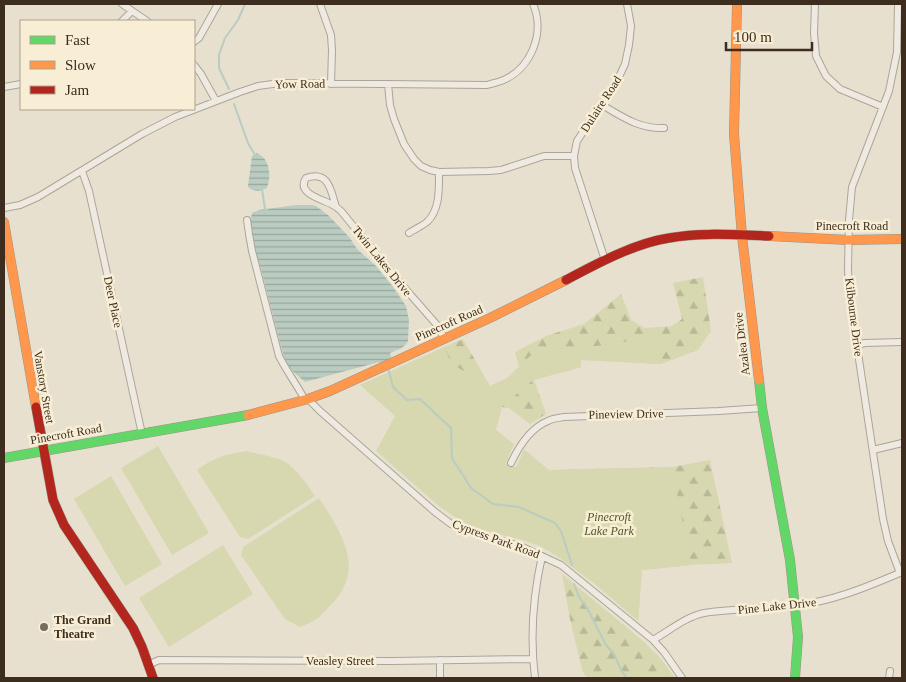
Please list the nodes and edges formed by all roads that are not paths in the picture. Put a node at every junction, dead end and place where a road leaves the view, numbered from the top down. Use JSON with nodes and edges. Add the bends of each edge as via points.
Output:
{"nodes":[{"id":1,"x":122,"y":4,"type":"edge"},
{"id":2,"x":218,"y":4,"type":"edge"},
{"id":3,"x":320,"y":4,"type":"edge"},
{"id":4,"x":533,"y":4,"type":"edge"},
{"id":5,"x":627,"y":4,"type":"edge"},
{"id":6,"x":737,"y":4,"type":"edge"},
{"id":7,"x":815,"y":4,"type":"edge"},
{"id":8,"x":898,"y":4,"type":"edge"},
{"id":9,"x":132,"y":11,"type":"junction"},
{"id":10,"x":123,"y":20,"type":"edge"},
{"id":11,"x":146,"y":20,"type":"edge"},
{"id":12,"x":195,"y":41,"type":"edge"},
{"id":13,"x":900,"y":53,"type":"edge"},
{"id":14,"x":195,"y":66,"type":"edge"},
{"id":15,"x":20,"y":84,"type":"edge"},
{"id":16,"x":331,"y":84,"type":"junction"},
{"id":17,"x":388,"y":84,"type":"junction"},
{"id":18,"x":4,"y":87,"type":"edge"},
{"id":19,"x":216,"y":101,"type":"junction"},
{"id":20,"x":602,"y":105,"type":"junction"},
{"id":21,"x":883,"y":107,"type":"junction"},
{"id":22,"x":195,"y":109,"type":"edge"},
{"id":23,"x":193,"y":110,"type":"edge"},
{"id":24,"x":664,"y":128,"type":"dead end"},
{"id":25,"x":574,"y":156,"type":"junction"},
{"id":26,"x":82,"y":171,"type":"junction"},
{"id":27,"x":439,"y":172,"type":"junction"},
{"id":28,"x":336,"y":207,"type":"junction"},
{"id":29,"x":4,"y":208,"type":"edge"},
{"id":30,"x":247,"y":220,"type":"dead end"},
{"id":31,"x":4,"y":222,"type":"edge"},
{"id":32,"x":409,"y":232,"type":"dead end"},
{"id":33,"x":742,"y":236,"type":"junction"},
{"id":34,"x":902,"y":239,"type":"edge"},
{"id":35,"x":848,"y":240,"type":"junction"},
{"id":36,"x":605,"y":260,"type":"junction"},
{"id":37,"x":444,"y":338,"type":"junction"},
{"id":38,"x":902,"y":342,"type":"edge"},
{"id":39,"x":857,"y":345,"type":"junction"},
{"id":40,"x":307,"y":400,"type":"junction"},
{"id":41,"x":762,"y":408,"type":"junction"},
{"id":42,"x":142,"y":434,"type":"junction"},
{"id":43,"x":902,"y":443,"type":"edge"},
{"id":44,"x":872,"y":450,"type":"junction"},
{"id":45,"x":43,"y":451,"type":"junction"},
{"id":46,"x":4,"y":458,"type":"edge"},
{"id":47,"x":511,"y":463,"type":"dead end"},
{"id":48,"x":542,"y":556,"type":"junction"},
{"id":49,"x":901,"y":573,"type":"edge"},
{"id":50,"x":795,"y":606,"type":"junction"},
{"id":51,"x":652,"y":640,"type":"junction"},
{"id":52,"x":532,"y":659,"type":"junction"},
{"id":53,"x":440,"y":660,"type":"junction"},
{"id":54,"x":148,"y":665,"type":"junction"},
{"id":55,"x":890,"y":670,"type":"dead end"},
{"id":56,"x":153,"y":678,"type":"edge"},
{"id":57,"x":440,"y":678,"type":"edge"},
{"id":58,"x":535,"y":678,"type":"edge"},
{"id":59,"x":682,"y":678,"type":"edge"},
{"id":60,"x":796,"y":678,"type":"edge"},
{"id":61,"x":889,"y":678,"type":"edge"}],
"edges":[{"from":1,"to":9,"type":"street"},
{"from":2,"to":12,"type":"street"},
{"from":3,"to":16,"type":"street","via":[[331,35]]},
{"from":4,"to":17,"type":"street","name":"Yow Road","via":[[538,29],[535,46],[524,66],[500,82],[487,85]]},
{"from":5,"to":20,"type":"street","name":"Dulaire Road","via":[[630,26],[625,64]]},
{"from":6,"to":33,"type":"street","name":"Azalea Drive","via":[[734,134]]},
{"from":7,"to":21,"type":"street","via":[[816,56],[826,76],[840,89]]},
{"from":8,"to":13,"type":"street","name":"Kilbourne Drive"},
{"from":9,"to":10,"type":"street"},
{"from":9,"to":11,"type":"street"},
{"from":13,"to":21,"type":"street","name":"Kilbourne Drive"},
{"from":14,"to":19,"type":"street"},
{"from":15,"to":18,"type":"street"},
{"from":16,"to":17,"type":"street","name":"Yow Road"},
{"from":16,"to":19,"type":"street","name":"Yow Road","via":[[266,85]]},
{"from":17,"to":27,"type":"street","via":[[390,105],[404,144],[421,166]]},
{"from":19,"to":22,"type":"street","name":"Yow Road"},
{"from":20,"to":24,"type":"street","via":[[632,122]]},
{"from":20,"to":25,"type":"street","name":"Dulaire Road","via":[[577,141]]},
{"from":21,"to":35,"type":"street","name":"Kilbourne Drive","via":[[852,187]]},
{"from":23,"to":26,"type":"street","name":"Yow Road","via":[[150,129]]},
{"from":25,"to":27,"type":"street","via":[[544,156],[501,170]]},
{"from":25,"to":36,"type":"street"},
{"from":26,"to":29,"type":"street","name":"Yow Road","via":[[38,197]]},
{"from":26,"to":42,"type":"street","name":"Deer Place"},
{"from":27,"to":32,"type":"street","via":[[434,213],[426,223]]},
{"from":28,"to":28,"type":"street","name":"Twin Lakes Drive","via":[[306,191],[303,182],[306,178],[318,176],[328,182]]},
{"from":28,"to":37,"type":"street","name":"Twin Lakes Drive","via":[[437,325]]},
{"from":30,"to":40,"type":"street","via":[[279,356]]},
{"from":31,"to":45,"type":"street","name":"Vanstory Street"},
{"from":33,"to":35,"type":"street","name":"Pinecroft Road"},
{"from":33,"to":36,"type":"street","name":"Pinecroft Road","via":[[719,234],[667,238],[648,242]]},
{"from":33,"to":41,"type":"street","name":"Azalea Drive"},
{"from":34,"to":35,"type":"street","name":"Pinecroft Road"},
{"from":35,"to":39,"type":"street","name":"Kilbourne Drive","via":[[849,293]]},
{"from":36,"to":37,"type":"street","name":"Pinecroft Road"},
{"from":37,"to":40,"type":"street","name":"Pinecroft Road"},
{"from":38,"to":39,"type":"street"},
{"from":39,"to":44,"type":"street","name":"Kilbourne Drive"},
{"from":40,"to":42,"type":"street","name":"Pinecroft Road","via":[[255,414]]},
{"from":40,"to":48,"type":"street","name":"Cypress Park Road","via":[[451,524]]},
{"from":41,"to":47,"type":"street","name":"Pineview Drive","via":[[564,416],[538,426],[521,445]]},
{"from":41,"to":50,"type":"street","name":"Azalea Drive","via":[[790,560]]},
{"from":42,"to":45,"type":"street","name":"Pinecroft Road"},
{"from":43,"to":44,"type":"street"},
{"from":44,"to":49,"type":"street","name":"Kilbourne Drive","via":[[886,532]]},
{"from":45,"to":46,"type":"street","name":"Pinecroft Road"},
{"from":45,"to":54,"type":"street","name":"Vanstory Street","via":[[53,500],[64,525],[133,628]]},
{"from":48,"to":51,"type":"street","name":"Cypress Park Road","via":[[562,565]]},
{"from":48,"to":52,"type":"street","via":[[534,599]]},
{"from":49,"to":50,"type":"street","name":"Pine Lake Drive","via":[[865,588]]},
{"from":50,"to":51,"type":"street","name":"Pine Lake Drive","via":[[703,614],[687,619]]},
{"from":50,"to":60,"type":"street","name":"Azalea Drive","via":[[798,637]]},
{"from":51,"to":59,"type":"street","name":"Cypress Park Road"},
{"from":52,"to":53,"type":"street","name":"Veasley Street"},
{"from":52,"to":58,"type":"street"},
{"from":53,"to":54,"type":"street","name":"Veasley Street","via":[[159,660]]},
{"from":53,"to":57,"type":"street"},
{"from":54,"to":56,"type":"street","name":"Vanstory Street"},
{"from":55,"to":61,"type":"street"}]}
